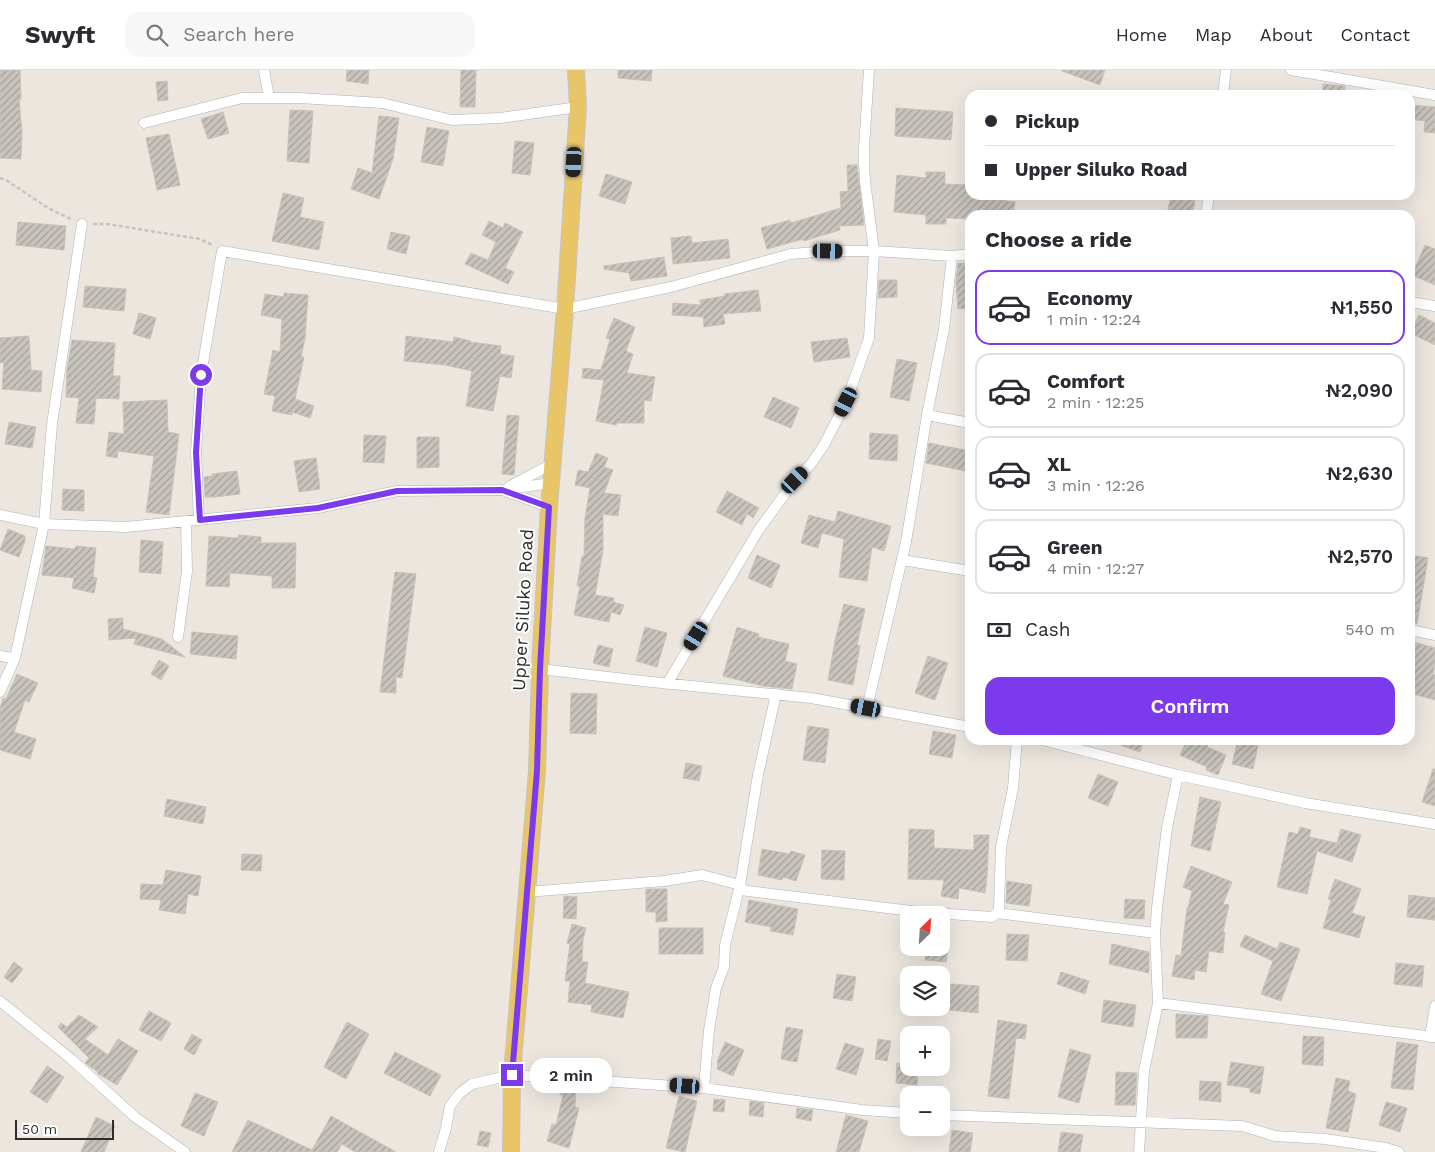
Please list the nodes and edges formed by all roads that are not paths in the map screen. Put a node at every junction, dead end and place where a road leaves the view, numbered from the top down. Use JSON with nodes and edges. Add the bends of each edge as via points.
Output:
{"nodes":[{"id":1,"x":264,"y":70,"type":"edge"},
{"id":2,"x":576,"y":70,"type":"edge"},
{"id":3,"x":869,"y":70,"type":"edge"},
{"id":4,"x":1226,"y":70,"type":"edge"},
{"id":5,"x":1291,"y":70,"type":"edge"},
{"id":6,"x":1224,"y":90,"type":"edge"},
{"id":7,"x":1402,"y":90,"type":"edge"},
{"id":8,"x":1415,"y":92,"type":"edge"},
{"id":9,"x":1435,"y":96,"type":"edge"},
{"id":10,"x":268,"y":98,"type":"junction"},
{"id":11,"x":578,"y":107,"type":"junction"},
{"id":12,"x":144,"y":123,"type":"dead end"},
{"id":13,"x":82,"y":224,"type":"road end"},
{"id":14,"x":874,"y":251,"type":"junction"},
{"id":15,"x":965,"y":255,"type":"edge"},
{"id":16,"x":952,"y":256,"type":"junction"},
{"id":17,"x":1415,"y":303,"type":"edge"},
{"id":18,"x":1435,"y":306,"type":"edge"},
{"id":19,"x":565,"y":309,"type":"junction"},
{"id":20,"x":928,"y":416,"type":"junction"},
{"id":21,"x":965,"y":422,"type":"edge"},
{"id":22,"x":552,"y":464,"type":"junction"},
{"id":23,"x":551,"y":484,"type":"junction"},
{"id":24,"x":502,"y":490,"type":"junction"},
{"id":25,"x":549,"y":507,"type":"junction"},
{"id":26,"x":0,"y":515,"type":"edge"},
{"id":27,"x":200,"y":520,"type":"junction"},
{"id":28,"x":186,"y":521,"type":"junction"},
{"id":29,"x":44,"y":524,"type":"junction"},
{"id":30,"x":902,"y":560,"type":"junction"},
{"id":31,"x":965,"y":570,"type":"edge"},
{"id":32,"x":1415,"y":631,"type":"edge"},
{"id":33,"x":1435,"y":635,"type":"edge"},
{"id":34,"x":178,"y":637,"type":"dead end"},
{"id":35,"x":0,"y":656,"type":"edge"},
{"id":36,"x":15,"y":658,"type":"junction"},
{"id":37,"x":540,"y":669,"type":"junction"},
{"id":38,"x":667,"y":684,"type":"junction"},
{"id":39,"x":0,"y":692,"type":"edge"},
{"id":40,"x":776,"y":694,"type":"junction"},
{"id":41,"x":866,"y":708,"type":"junction"},
{"id":42,"x":965,"y":726,"type":"edge"},
{"id":43,"x":1017,"y":745,"type":"edge"},
{"id":44,"x":1061,"y":745,"type":"edge"},
{"id":45,"x":1178,"y":775,"type":"junction"},
{"id":46,"x":1435,"y":824,"type":"edge"},
{"id":47,"x":740,"y":885,"type":"junction"},
{"id":48,"x":527,"y":892,"type":"junction"},
{"id":49,"x":997,"y":912,"type":"junction"},
{"id":50,"x":1155,"y":933,"type":"junction"},
{"id":51,"x":0,"y":1001,"type":"edge"},
{"id":52,"x":1158,"y":1002,"type":"junction"},
{"id":53,"x":1435,"y":1006,"type":"edge"},
{"id":54,"x":1433,"y":1037,"type":"edge"},
{"id":55,"x":512,"y":1075,"type":"junction"},
{"id":56,"x":704,"y":1088,"type":"junction"},
{"id":57,"x":900,"y":1112,"type":"edge"},
{"id":58,"x":950,"y":1115,"type":"edge"},
{"id":59,"x":1141,"y":1122,"type":"junction"},
{"id":60,"x":185,"y":1152,"type":"edge"},
{"id":61,"x":439,"y":1152,"type":"edge"},
{"id":62,"x":511,"y":1152,"type":"edge"},
{"id":63,"x":1140,"y":1152,"type":"edge"},
{"id":64,"x":1399,"y":1152,"type":"edge"}],
"edges":[{"from":1,"to":10,"type":"street"},
{"from":2,"to":11,"type":"main road","name":"Upper Siluko Road"},
{"from":3,"to":14,"type":"street","via":[[864,148]]},
{"from":4,"to":6,"type":"street"},
{"from":5,"to":7,"type":"street"},
{"from":8,"to":9,"type":"street"},
{"from":10,"to":11,"type":"street","via":[[382,103],[452,120],[500,118]]},
{"from":10,"to":12,"type":"street","via":[[242,98]]},
{"from":11,"to":19,"type":"main road","name":"Upper Siluko Road"},
{"from":13,"to":29,"type":"street","via":[[52,424]]},
{"from":14,"to":16,"type":"street"},
{"from":14,"to":19,"type":"street","via":[[791,254],[670,287]]},
{"from":14,"to":38,"type":"street","via":[[868,338],[846,402],[824,445],[758,531]]},
{"from":15,"to":16,"type":"street"},
{"from":16,"to":20,"type":"street","via":[[944,329]]},
{"from":17,"to":18,"type":"street"},
{"from":19,"to":22,"type":"main road","name":"Upper Siluko Road"},
{"from":19,"to":27,"type":"street","via":[[222,251],[201,375],[196,453]]},
{"from":20,"to":21,"type":"street"},
{"from":20,"to":30,"type":"street"},
{"from":22,"to":23,"type":"main road","name":"Upper Siluko Road"},
{"from":22,"to":24,"type":"street"},
{"from":23,"to":24,"type":"street"},
{"from":23,"to":25,"type":"main road","name":"Upper Siluko Road"},
{"from":24,"to":25,"type":"street"},
{"from":24,"to":27,"type":"street","via":[[397,491],[318,508]]},
{"from":25,"to":37,"type":"main road","name":"Upper Siluko Road"},
{"from":26,"to":29,"type":"street"},
{"from":27,"to":28,"type":"street"},
{"from":28,"to":29,"type":"street","via":[[126,527]]},
{"from":28,"to":34,"type":"street","via":[[187,571]]},
{"from":29,"to":36,"type":"street"},
{"from":30,"to":31,"type":"street"},
{"from":30,"to":41,"type":"street"},
{"from":32,"to":33,"type":"street"},
{"from":35,"to":36,"type":"street"},
{"from":36,"to":39,"type":"street"},
{"from":37,"to":38,"type":"street"},
{"from":37,"to":48,"type":"main road","name":"Upper Siluko Road","via":[[537,771]]},
{"from":38,"to":40,"type":"street"},
{"from":40,"to":41,"type":"street"},
{"from":40,"to":47,"type":"street","via":[[758,775]]},
{"from":41,"to":42,"type":"street"},
{"from":43,"to":49,"type":"street","via":[[1013,788],[1001,847]]},
{"from":44,"to":45,"type":"street"},
{"from":45,"to":46,"type":"street","via":[[1305,804]]},
{"from":45,"to":50,"type":"street","via":[[1167,828]]},
{"from":47,"to":48,"type":"street","via":[[702,875]]},
{"from":47,"to":49,"type":"street","via":[[748,892],[920,912],[992,917]]},
{"from":47,"to":56,"type":"street","via":[[725,945],[724,968],[716,988]]},
{"from":48,"to":55,"type":"main road","name":"Upper Siluko Road"},
{"from":49,"to":50,"type":"street"},
{"from":50,"to":52,"type":"street"},
{"from":51,"to":60,"type":"street","via":[[135,1117]]},
{"from":52,"to":54,"type":"street"},
{"from":52,"to":59,"type":"street","via":[[1144,1071]]},
{"from":53,"to":54,"type":"street"},
{"from":55,"to":56,"type":"street"},
{"from":55,"to":61,"type":"street","via":[[472,1084],[460,1093],[450,1106]]},
{"from":55,"to":62,"type":"main road","name":"Upper Siluko Road"},
{"from":56,"to":57,"type":"street"},
{"from":58,"to":59,"type":"street"},
{"from":59,"to":63,"type":"street"},
{"from":59,"to":64,"type":"street","via":[[1242,1126],[1275,1136],[1326,1139]]}]}
